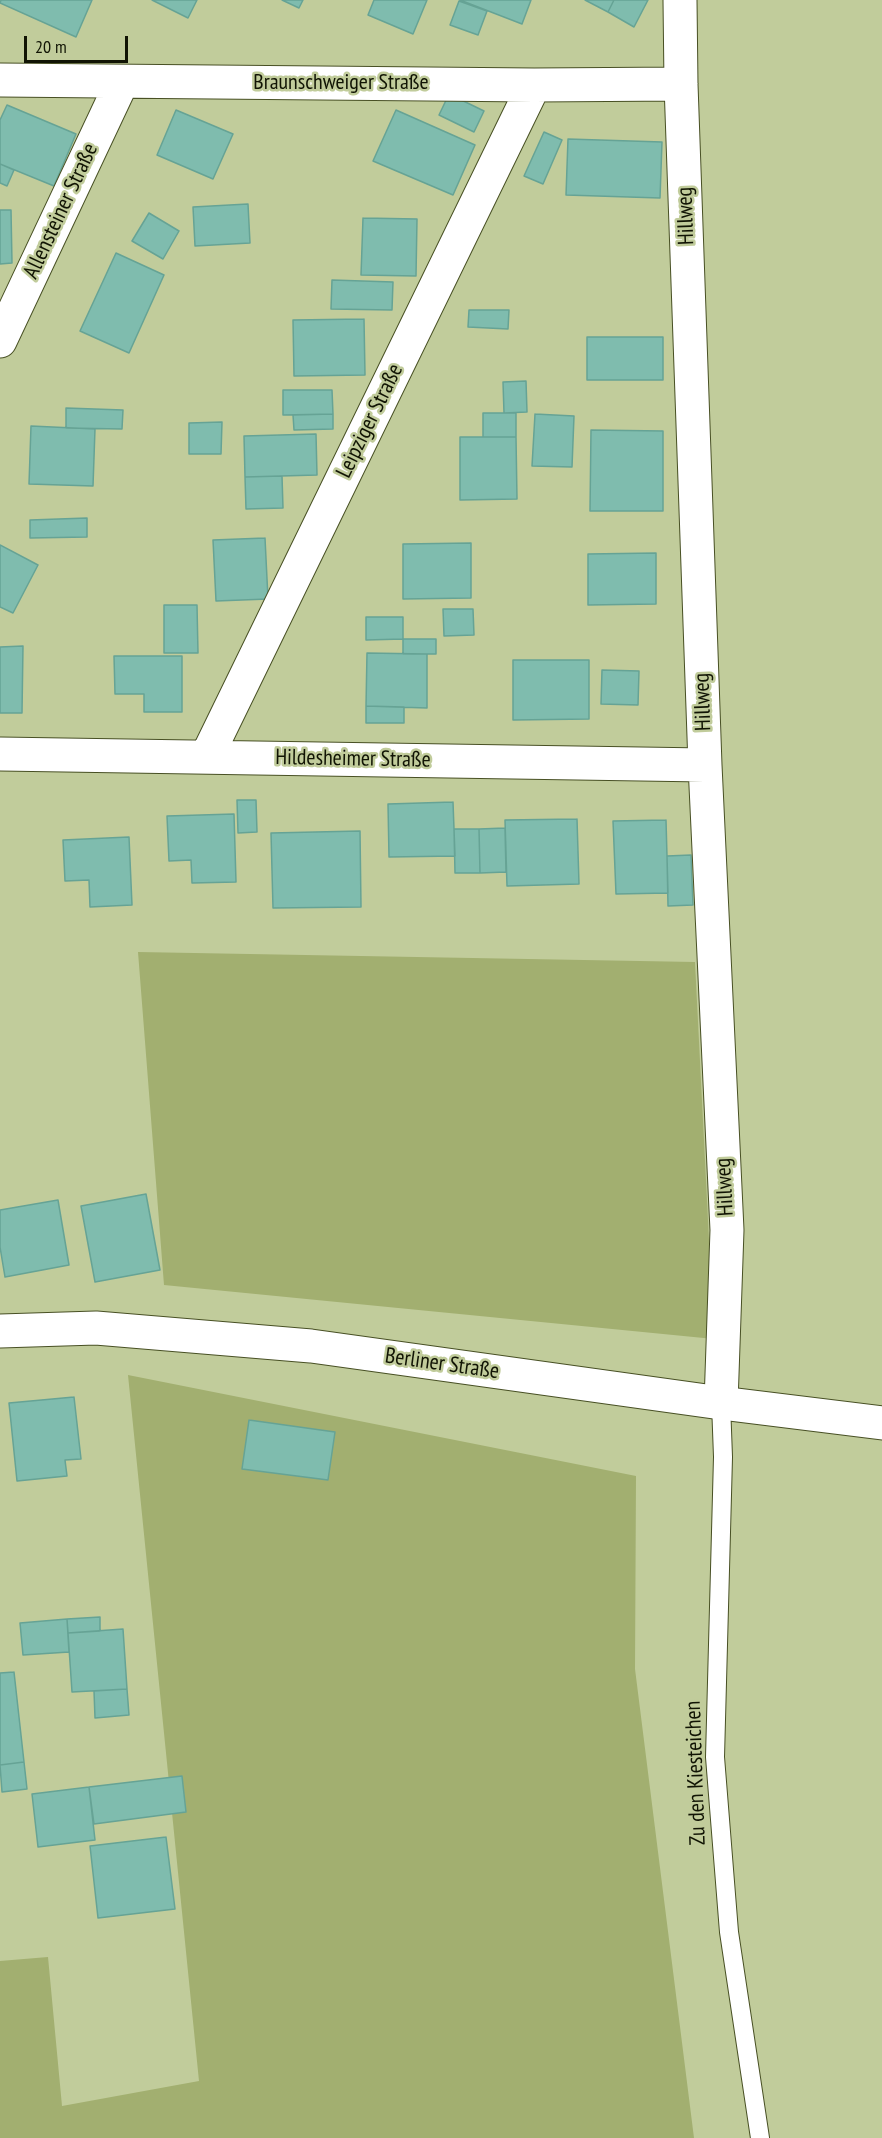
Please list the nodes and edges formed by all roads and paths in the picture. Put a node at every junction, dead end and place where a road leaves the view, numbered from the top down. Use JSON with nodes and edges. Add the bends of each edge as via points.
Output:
{"nodes":[{"id":1,"x":680,"y":0,"type":"edge"},
{"id":2,"x":0,"y":80,"type":"edge"},
{"id":3,"x":122,"y":82,"type":"junction"},
{"id":4,"x":681,"y":84,"type":"junction"},
{"id":5,"x":534,"y":85,"type":"junction"},
{"id":6,"x":0,"y":341,"type":"edge"},
{"id":7,"x":0,"y":754,"type":"edge"},
{"id":8,"x":207,"y":756,"type":"junction"},
{"id":9,"x":705,"y":765,"type":"junction"},
{"id":10,"x":0,"y":1331,"type":"edge"},
{"id":11,"x":721,"y":1403,"type":"junction"},
{"id":12,"x":882,"y":1423,"type":"edge"},
{"id":13,"x":760,"y":2138,"type":"edge"}],
"edges":[{"from":1,"to":4,"type":"street","name":"Hillweg"},
{"from":2,"to":3,"type":"street","name":"Braunschweiger Straße"},
{"from":3,"to":5,"type":"street","name":"Braunschweiger Straße"},
{"from":3,"to":6,"type":"street","name":"Allensteiner Straße"},
{"from":4,"to":5,"type":"street","name":"Braunschweiger Straße"},
{"from":4,"to":9,"type":"street","name":"Hillweg"},
{"from":5,"to":8,"type":"street","name":"Leipziger Straße"},
{"from":7,"to":8,"type":"street","name":"Hildesheimer Straße"},
{"from":8,"to":9,"type":"street","name":"Hildesheimer Straße"},
{"from":9,"to":11,"type":"street","name":"Hillweg","via":[[727,1230]]},
{"from":10,"to":11,"type":"street","name":"Berliner Straße","via":[[96,1328],[311,1346]]},
{"from":11,"to":12,"type":"street","name":"Berliner Straße"},
{"from":11,"to":13,"type":"lane","name":"Zu den Kiesteichen","via":[[715,1758],[729,1932]]}]}
